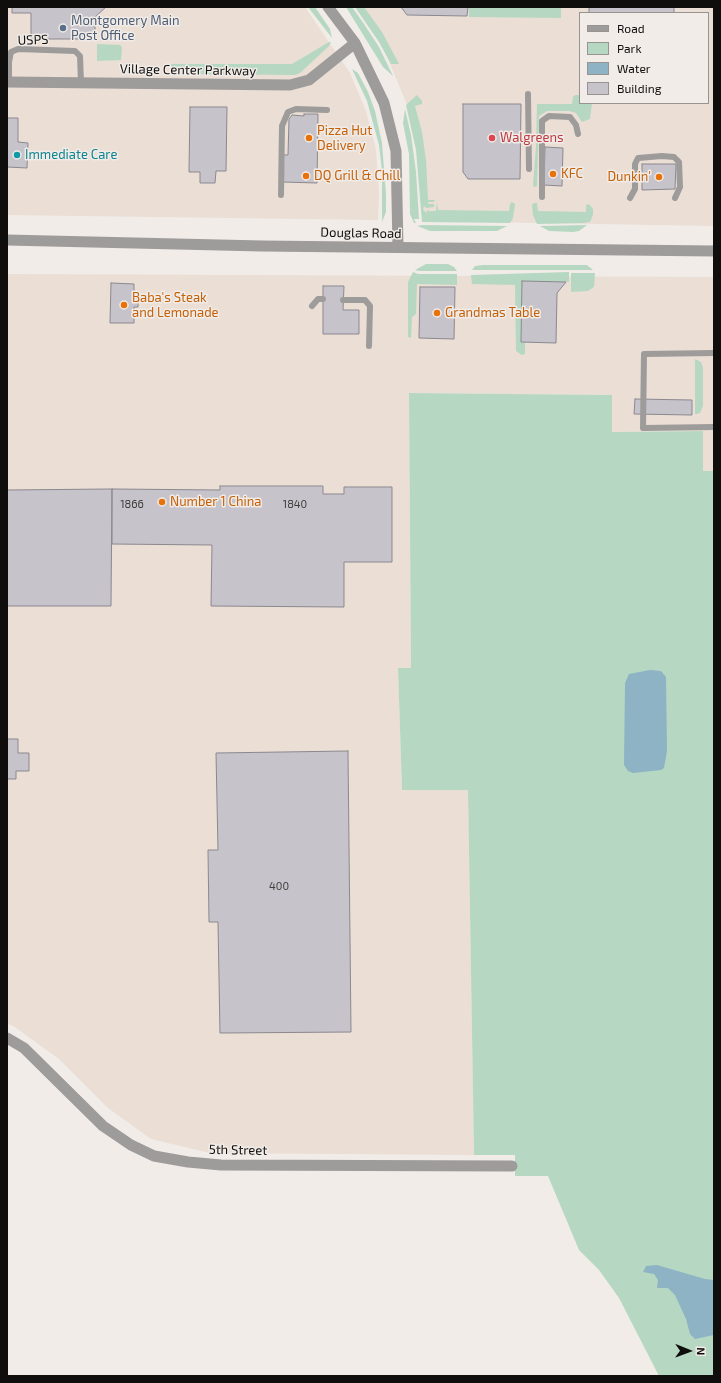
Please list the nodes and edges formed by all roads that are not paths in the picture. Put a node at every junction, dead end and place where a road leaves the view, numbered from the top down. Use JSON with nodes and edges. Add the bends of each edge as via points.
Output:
{"nodes":[{"id":1,"x":328,"y":7,"type":"edge"},
{"id":2,"x":354,"y":43,"type":"junction"},
{"id":3,"x":8,"y":82,"type":"edge"},
{"id":4,"x":81,"y":83,"type":"junction"},
{"id":5,"x":528,"y":94,"type":"dead end"},
{"id":6,"x":326,"y":110,"type":"dead end"},
{"id":7,"x":578,"y":134,"type":"dead end"},
{"id":8,"x":529,"y":169,"type":"dead end"},
{"id":9,"x":281,"y":196,"type":"dead end"},
{"id":10,"x":542,"y":197,"type":"dead end"},
{"id":11,"x":630,"y":198,"type":"dead end"},
{"id":12,"x":675,"y":198,"type":"dead end"},
{"id":13,"x":7,"y":240,"type":"edge"},
{"id":14,"x":398,"y":247,"type":"junction"},
{"id":15,"x":714,"y":251,"type":"edge"},
{"id":16,"x":323,"y":299,"type":"dead end"},
{"id":17,"x":344,"y":300,"type":"dead end"},
{"id":18,"x":312,"y":306,"type":"dead end"},
{"id":19,"x":370,"y":346,"type":"dead end"},
{"id":20,"x":714,"y":353,"type":"edge"},
{"id":21,"x":714,"y":427,"type":"edge"},
{"id":22,"x":7,"y":1038,"type":"edge"},
{"id":23,"x":512,"y":1166,"type":"dead end"}],
"edges":[{"from":1,"to":2,"type":"street"},
{"from":2,"to":4,"type":"street","name":"Village Center Parkway","via":[[309,80],[290,85]]},
{"from":2,"to":14,"type":"street","via":[[384,103],[396,151]]},
{"from":3,"to":4,"type":"street","name":"Village Center Parkway"},
{"from":3,"to":4,"type":"lane","name":"USPS","via":[[11,52],[18,49],[75,51],[80,56]]},
{"from":5,"to":8,"type":"lane"},
{"from":6,"to":9,"type":"lane","via":[[296,109],[288,112],[282,126]]},
{"from":7,"to":10,"type":"lane","via":[[576,125],[570,117],[549,116],[542,121]]},
{"from":11,"to":12,"type":"lane","via":[[635,189],[635,164],[638,158],[662,156],[674,157],[679,162],[680,187]]},
{"from":13,"to":14,"type":"street","name":"Douglas Road"},
{"from":14,"to":15,"type":"street","name":"Douglas Road"},
{"from":16,"to":18,"type":"lane","via":[[318,299]]},
{"from":17,"to":19,"type":"lane","via":[[365,300],[370,306]]},
{"from":20,"to":21,"type":"lane","via":[[644,354],[643,428]]},
{"from":22,"to":23,"type":"street","name":"5th Street","via":[[24,1048],[103,1126],[131,1145],[154,1156],[221,1165]]}]}
